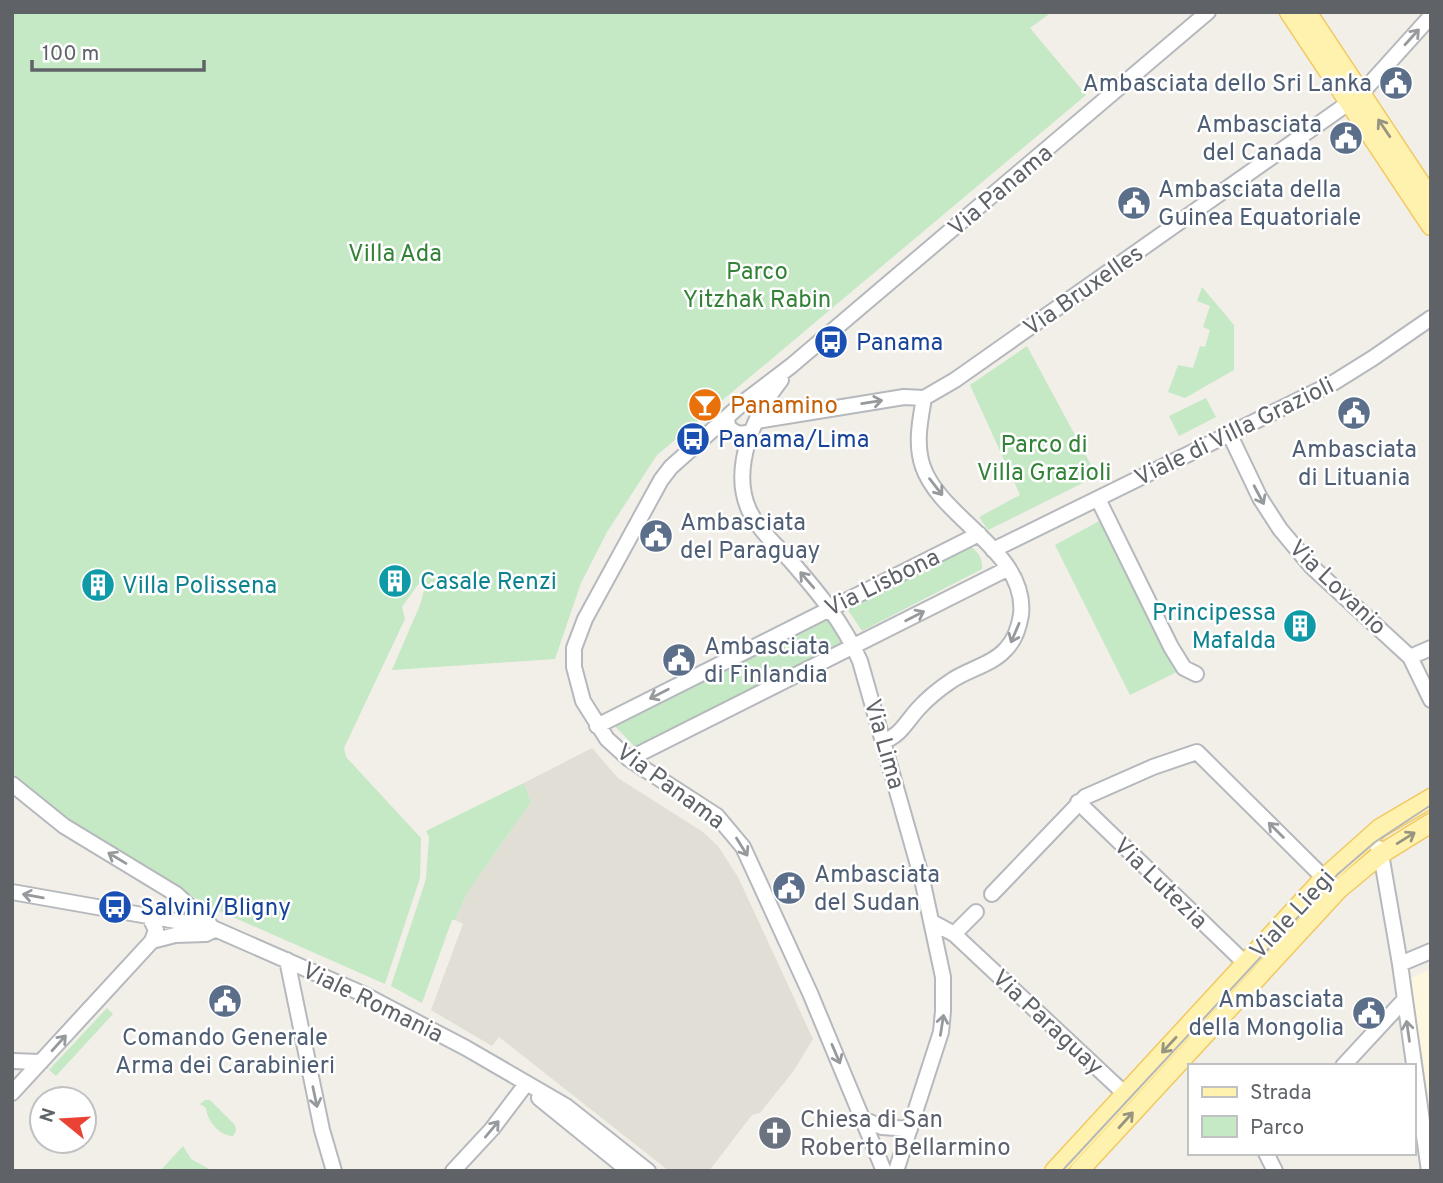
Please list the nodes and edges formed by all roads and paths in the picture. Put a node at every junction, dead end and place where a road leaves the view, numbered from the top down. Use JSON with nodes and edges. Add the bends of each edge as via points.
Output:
{"nodes":[{"id":1,"x":1208,"y":12,"type":"edge"},
{"id":2,"x":1289,"y":12,"type":"edge"},
{"id":3,"x":1307,"y":12,"type":"edge"},
{"id":4,"x":1431,"y":16,"type":"edge"},
{"id":5,"x":1354,"y":99,"type":"junction"},
{"id":6,"x":1423,"y":189,"type":"edge"},
{"id":7,"x":1431,"y":226,"type":"edge"},
{"id":8,"x":1431,"y":318,"type":"edge"},
{"id":9,"x":791,"y":366,"type":"junction"},
{"id":10,"x":924,"y":398,"type":"junction"},
{"id":11,"x":731,"y":419,"type":"junction"},
{"id":12,"x":755,"y":425,"type":"junction"},
{"id":13,"x":1230,"y":433,"type":"junction"},
{"id":14,"x":1098,"y":499,"type":"junction"},
{"id":15,"x":979,"y":534,"type":"junction"},
{"id":16,"x":993,"y":550,"type":"junction"},
{"id":17,"x":1007,"y":569,"type":"junction"},
{"id":18,"x":830,"y":607,"type":"junction"},
{"id":19,"x":854,"y":646,"type":"junction"},
{"id":20,"x":1431,"y":648,"type":"edge"},
{"id":21,"x":1410,"y":657,"type":"junction"},
{"id":22,"x":1196,"y":674,"type":"dead end"},
{"id":23,"x":1431,"y":700,"type":"edge"},
{"id":24,"x":597,"y":726,"type":"junction"},
{"id":25,"x":884,"y":741,"type":"junction"},
{"id":26,"x":629,"y":759,"type":"junction"},
{"id":27,"x":12,"y":784,"type":"edge"},
{"id":28,"x":1431,"y":798,"type":"edge"},
{"id":29,"x":1078,"y":802,"type":"junction"},
{"id":30,"x":1431,"y":823,"type":"edge"},
{"id":31,"x":1370,"y":836,"type":"junction"},
{"id":32,"x":1381,"y":854,"type":"junction"},
{"id":33,"x":1324,"y":878,"type":"junction"},
{"id":34,"x":12,"y":892,"type":"edge"},
{"id":35,"x":176,"y":894,"type":"junction"},
{"id":36,"x":992,"y":894,"type":"dead end"},
{"id":37,"x":976,"y":912,"type":"dead end"},
{"id":38,"x":149,"y":916,"type":"junction"},
{"id":39,"x":167,"y":919,"type":"junction"},
{"id":40,"x":932,"y":922,"type":"junction"},
{"id":41,"x":215,"y":929,"type":"junction"},
{"id":42,"x":954,"y":934,"type":"junction"},
{"id":43,"x":175,"y":935,"type":"junction"},
{"id":44,"x":152,"y":941,"type":"junction"},
{"id":45,"x":1431,"y":951,"type":"edge"},
{"id":46,"x":287,"y":960,"type":"junction"},
{"id":47,"x":1245,"y":963,"type":"junction"},
{"id":48,"x":1400,"y":964,"type":"junction"},
{"id":49,"x":1405,"y":999,"type":"junction"},
{"id":50,"x":12,"y":1061,"type":"edge"},
{"id":51,"x":41,"y":1062,"type":"junction"},
{"id":52,"x":1345,"y":1064,"type":"edge"},
{"id":53,"x":1414,"y":1064,"type":"edge"},
{"id":54,"x":1415,"y":1071,"type":"edge"},
{"id":55,"x":526,"y":1084,"type":"junction"},
{"id":56,"x":12,"y":1093,"type":"edge"},
{"id":57,"x":1124,"y":1093,"type":"junction"},
{"id":58,"x":864,"y":1120,"type":"junction"},
{"id":59,"x":910,"y":1129,"type":"junction"},
{"id":60,"x":1267,"y":1155,"type":"edge"},
{"id":61,"x":334,"y":1171,"type":"edge"},
{"id":62,"x":453,"y":1171,"type":"edge"},
{"id":63,"x":629,"y":1171,"type":"edge"},
{"id":64,"x":648,"y":1171,"type":"edge"},
{"id":65,"x":884,"y":1171,"type":"edge"},
{"id":66,"x":896,"y":1171,"type":"edge"},
{"id":67,"x":1054,"y":1171,"type":"edge"},
{"id":68,"x":1079,"y":1171,"type":"edge"},
{"id":69,"x":1275,"y":1171,"type":"edge"},
{"id":70,"x":1429,"y":1171,"type":"edge"}],
"edges":[{"from":1,"to":9,"type":"street","name":"Via Panama"},
{"from":2,"to":5,"type":"main road"},
{"from":3,"to":5,"type":"main road"},
{"from":5,"to":4,"type":"street","name":"Via Bruxelles","one_way":true},
{"from":5,"to":6,"type":"main road"},
{"from":5,"to":10,"type":"street","name":"Via Bruxelles"},
{"from":6,"to":7,"type":"main road"},
{"from":8,"to":13,"type":"street","name":"Viale di Villa Grazioli","via":[[1345,376]]},
{"from":9,"to":11,"type":"street","name":"Via Panama"},
{"from":9,"to":12,"type":"street","name":"Via Lima","via":[[772,390]]},
{"from":12,"to":10,"type":"street","one_way":true,"via":[[904,397]]},
{"from":10,"to":15,"type":"street","one_way":true,"via":[[919,454],[928,479]]},
{"from":11,"to":12,"type":"street","via":[[743,434]]},
{"from":11,"to":12,"type":"street","via":[[748,411]]},
{"from":11,"to":24,"type":"street","name":"Via Panama","via":[[671,467],[656,486],[580,630],[573,653],[575,675]]},
{"from":18,"to":12,"type":"street","name":"Via Lima","one_way":true,"via":[[750,511],[744,471]]},
{"from":13,"to":14,"type":"street","name":"Viale di Villa Grazioli"},
{"from":13,"to":21,"type":"street","name":"Via Lovanio","one_way":true,"via":[[1280,529],[1311,566]]},
{"from":14,"to":16,"type":"street","name":"Viale di Villa Grazioli"},
{"from":14,"to":22,"type":"street","via":[[1171,647],[1184,668]]},
{"from":15,"to":16,"type":"street"},
{"from":15,"to":18,"type":"street","name":"Via Lisbona"},
{"from":16,"to":17,"type":"street"},
{"from":19,"to":17,"type":"street","name":"Via Lisbona","one_way":true},
{"from":17,"to":25,"type":"street","one_way":true,"via":[[1021,603],[1020,622],[1010,645],[936,692],[897,734]]},
{"from":18,"to":19,"type":"street","name":"Via Lima"},
{"from":18,"to":24,"type":"street","name":"Via Lisbona","one_way":true},
{"from":19,"to":25,"type":"street","name":"Via Lima"},
{"from":19,"to":26,"type":"street","name":"Via Lisbona"},
{"from":20,"to":21,"type":"street"},
{"from":21,"to":23,"type":"street","name":"Via Lovanio"},
{"from":24,"to":26,"type":"street","name":"Via Panama"},
{"from":25,"to":40,"type":"street","name":"Via Lima"},
{"from":26,"to":58,"type":"street","name":"Via Panama","one_way":true,"via":[[717,816],[738,840],[755,869]]},
{"from":35,"to":27,"type":"street","one_way":true,"via":[[64,826]]},
{"from":28,"to":31,"type":"main road","name":"Viale Liegi"},
{"from":33,"to":29,"type":"street","one_way":true,"via":[[1197,752],[1107,786]]},
{"from":29,"to":36,"type":"street"},
{"from":29,"to":47,"type":"street","name":"Via Lutezia"},
{"from":32,"to":30,"type":"main road","name":"Viale Liegi","one_way":true},
{"from":31,"to":32,"type":"street"},
{"from":31,"to":33,"type":"main road","name":"Viale Liegi"},
{"from":32,"to":48,"type":"street"},
{"from":68,"to":32,"type":"main road","name":"Viale Liegi","one_way":true,"via":[[1339,889]]},
{"from":33,"to":47,"type":"main road","name":"Viale Liegi"},
{"from":38,"to":34,"type":"street","one_way":true},
{"from":35,"to":39,"type":"street"},
{"from":35,"to":41,"type":"street"},
{"from":37,"to":42,"type":"street"},
{"from":38,"to":39,"type":"street"},
{"from":38,"to":44,"type":"street","via":[[156,930]]},
{"from":39,"to":41,"type":"street"},
{"from":39,"to":43,"type":"street"},
{"from":40,"to":42,"type":"street","name":"Via Paraguay"},
{"from":59,"to":40,"type":"street","name":"Via Lima","one_way":true,"via":[[943,1022],[943,977]]},
{"from":41,"to":43,"type":"street","via":[[206,934]]},
{"from":41,"to":46,"type":"street","name":"Viale Romania"},
{"from":42,"to":57,"type":"street","name":"Via Paraguay"},
{"from":43,"to":44,"type":"street"},
{"from":51,"to":44,"type":"street","one_way":true},
{"from":45,"to":48,"type":"street"},
{"from":46,"to":55,"type":"street","name":"Viale Romania","via":[[380,1003]]},
{"from":46,"to":61,"type":"street","one_way":true},
{"from":47,"to":57,"type":"main road","name":"Viale Liegi","one_way":true},
{"from":48,"to":49,"type":"street"},
{"from":49,"to":52,"type":"street"},
{"from":53,"to":49,"type":"street","one_way":true},
{"from":50,"to":51,"type":"street"},
{"from":51,"to":56,"type":"street"},
{"from":70,"to":54,"type":"street","one_way":true},
{"from":62,"to":55,"type":"street","one_way":true},
{"from":55,"to":63,"type":"street","name":"Viale Romania"},
{"from":55,"to":64,"type":"street","name":"Viale Romania","via":[[566,1105]]},
{"from":57,"to":67,"type":"main road","name":"Viale Liegi"},
{"from":58,"to":59,"type":"street","via":[[886,1128]]},
{"from":58,"to":65,"type":"street","name":"Via Panama"},
{"from":59,"to":66,"type":"street","name":"Via Lima"},
{"from":60,"to":69,"type":"street"}]}
